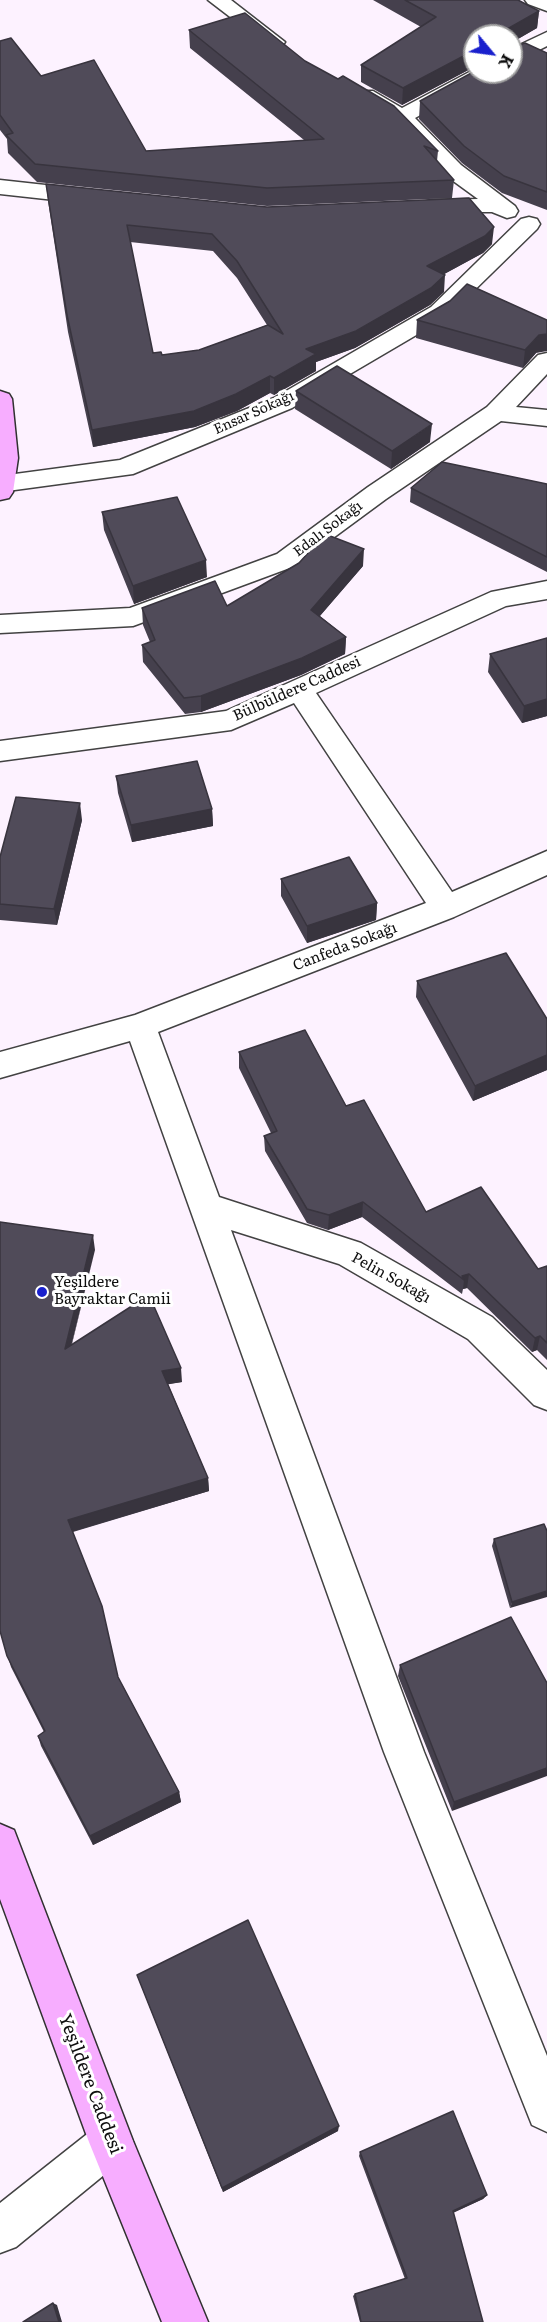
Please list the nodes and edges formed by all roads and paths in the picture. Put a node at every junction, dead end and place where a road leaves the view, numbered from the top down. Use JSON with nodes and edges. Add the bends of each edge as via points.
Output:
{"nodes":[{"id":1,"x":218,"y":0,"type":"edge"},
{"id":2,"x":535,"y":0,"type":"edge"},
{"id":3,"x":547,"y":5,"type":"edge"},
{"id":4,"x":547,"y":38,"type":"edge"},
{"id":5,"x":523,"y":51,"type":"edge"},
{"id":6,"x":290,"y":53,"type":"edge"},
{"id":7,"x":463,"y":84,"type":"edge"},
{"id":8,"x":351,"y":88,"type":"edge"},
{"id":9,"x":402,"y":117,"type":"junction"},
{"id":10,"x":0,"y":187,"type":"edge"},
{"id":11,"x":114,"y":200,"type":"edge"},
{"id":12,"x":496,"y":206,"type":"junction"},
{"id":13,"x":413,"y":208,"type":"edge"},
{"id":14,"x":538,"y":226,"type":"edge"},
{"id":15,"x":547,"y":360,"type":"edge"},
{"id":16,"x":0,"y":399,"type":"edge"},
{"id":17,"x":495,"y":413,"type":"junction"},
{"id":18,"x":547,"y":418,"type":"edge"},
{"id":19,"x":1,"y":488,"type":"edge"},
{"id":20,"x":547,"y":590,"type":"edge"},
{"id":21,"x":0,"y":624,"type":"edge"},
{"id":22,"x":299,"y":689,"type":"junction"},
{"id":23,"x":0,"y":751,"type":"edge"},
{"id":24,"x":547,"y":862,"type":"edge"},
{"id":25,"x":443,"y":909,"type":"junction"},
{"id":26,"x":140,"y":1026,"type":"junction"},
{"id":27,"x":0,"y":1065,"type":"edge"},
{"id":28,"x":208,"y":1208,"type":"junction"},
{"id":29,"x":547,"y":1394,"type":"edge"},
{"id":30,"x":0,"y":1844,"type":"edge"},
{"id":31,"x":547,"y":2110,"type":"edge"},
{"id":32,"x":111,"y":2142,"type":"junction"},
{"id":33,"x":0,"y":2231,"type":"edge"},
{"id":34,"x":185,"y":2322,"type":"edge"}],
"edges":[{"from":1,"to":6,"type":"street"},
{"from":2,"to":3,"type":"street"},
{"from":4,"to":5,"type":"street"},
{"from":7,"to":9,"type":"street"},
{"from":8,"to":9,"type":"street"},
{"from":9,"to":12,"type":"street","via":[[453,170],[481,189]]},
{"from":10,"to":11,"type":"street"},
{"from":12,"to":13,"type":"street"},
{"from":12,"to":14,"type":"street"},
{"from":14,"to":19,"type":"street","name":"Ensar Sokağı","via":[[439,312],[283,402],[124,468]]},
{"from":15,"to":17,"type":"street","name":"Edalı Sokağı"},
{"from":16,"to":19,"type":"street","via":[[5,458]]},
{"from":17,"to":18,"type":"street"},
{"from":17,"to":21,"type":"street","name":"Edalı Sokağı","via":[[286,560],[133,616]]},
{"from":20,"to":22,"type":"street","name":"Bülbüldere Caddesi","via":[[500,598]]},
{"from":22,"to":23,"type":"street","name":"Bülbüldere Caddesi","via":[[231,720]]},
{"from":22,"to":25,"type":"street","via":[[437,893]]},
{"from":24,"to":25,"type":"street","name":"Canfeda Sokağı"},
{"from":25,"to":26,"type":"street","name":"Canfeda Sokağı"},
{"from":26,"to":27,"type":"street","name":"Canfeda Sokağı"},
{"from":26,"to":28,"type":"street"},
{"from":28,"to":29,"type":"street","name":"Pelin Sokağı","via":[[348,1253],[480,1328]]},
{"from":28,"to":31,"type":"street","via":[[404,1752]]},
{"from":30,"to":32,"type":"street","name":"Yeşildere Caddesi"},
{"from":32,"to":33,"type":"street"},
{"from":32,"to":34,"type":"street","name":"Yeşildere Caddesi"}]}
